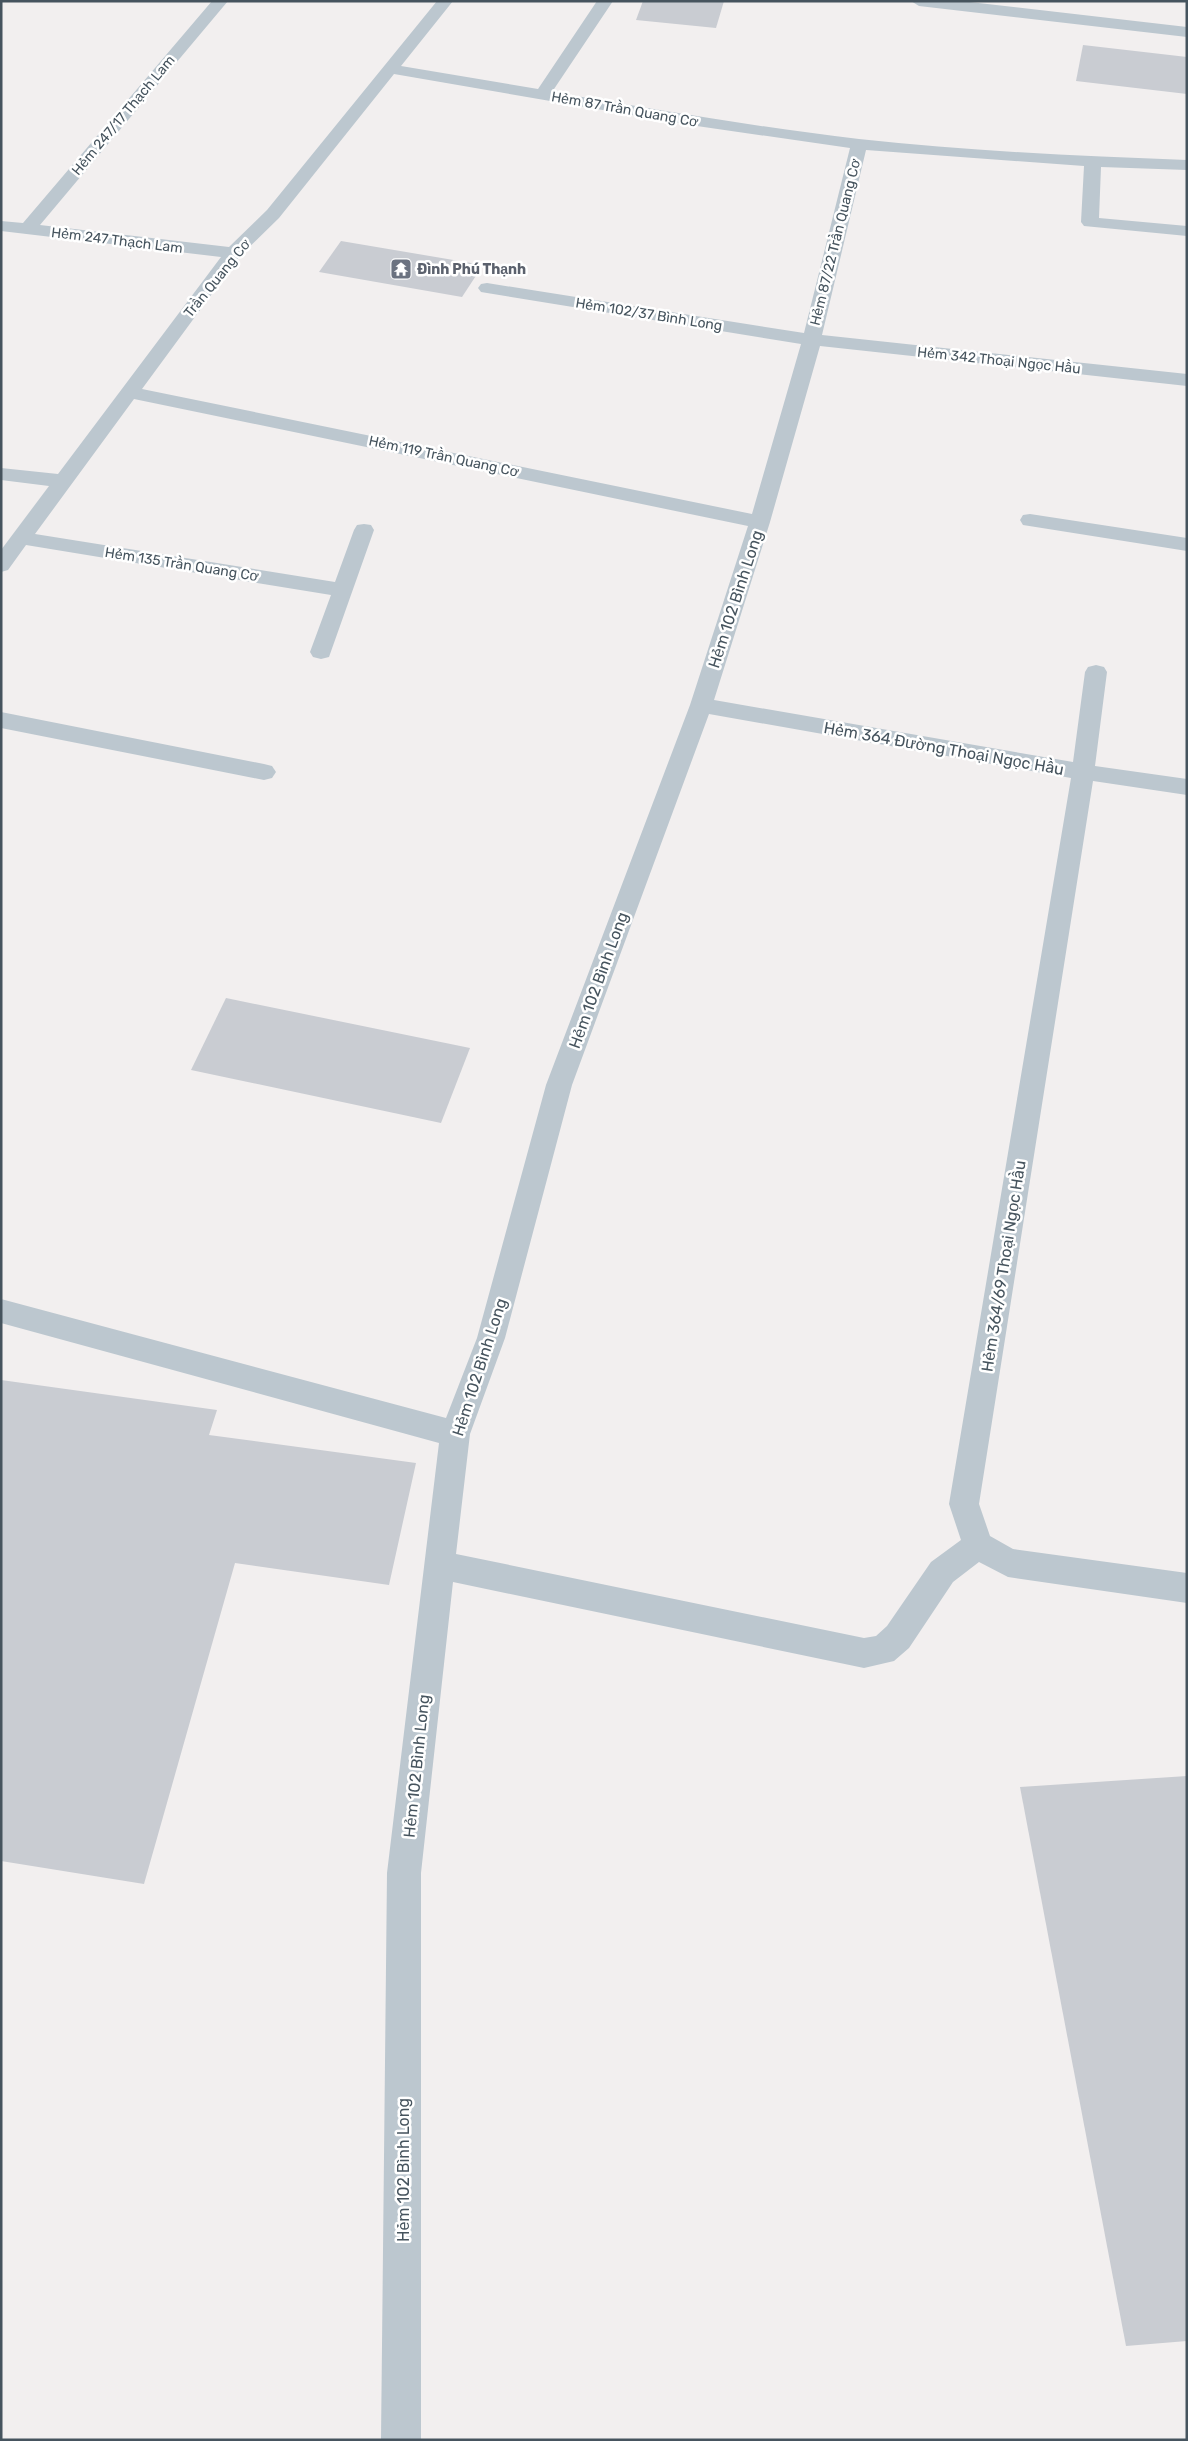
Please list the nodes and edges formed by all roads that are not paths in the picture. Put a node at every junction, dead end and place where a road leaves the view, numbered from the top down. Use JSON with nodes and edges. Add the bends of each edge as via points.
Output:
{"nodes":[{"id":1,"x":220,"y":1,"type":"edge"},
{"id":2,"x":445,"y":1,"type":"edge"},
{"id":3,"x":605,"y":1,"type":"edge"},
{"id":4,"x":919,"y":1,"type":"edge"},
{"id":5,"x":1187,"y":32,"type":"edge"},
{"id":6,"x":391,"y":69,"type":"junction"},
{"id":7,"x":542,"y":95,"type":"junction"},
{"id":8,"x":859,"y":144,"type":"junction"},
{"id":9,"x":1093,"y":162,"type":"junction"},
{"id":10,"x":1187,"y":165,"type":"edge"},
{"id":11,"x":1,"y":226,"type":"edge"},
{"id":12,"x":28,"y":229,"type":"junction"},
{"id":13,"x":1187,"y":231,"type":"edge"},
{"id":14,"x":233,"y":253,"type":"junction"},
{"id":15,"x":487,"y":288,"type":"dead end"},
{"id":16,"x":812,"y":340,"type":"junction"},
{"id":17,"x":1187,"y":380,"type":"edge"},
{"id":18,"x":128,"y":392,"type":"junction"},
{"id":19,"x":1,"y":474,"type":"edge"},
{"id":20,"x":62,"y":481,"type":"junction"},
{"id":21,"x":1030,"y":520,"type":"dead end"},
{"id":22,"x":760,"y":522,"type":"junction"},
{"id":23,"x":364,"y":530,"type":"dead end"},
{"id":24,"x":20,"y":538,"type":"junction"},
{"id":25,"x":1187,"y":545,"type":"edge"},
{"id":26,"x":1,"y":565,"type":"edge"},
{"id":27,"x":343,"y":590,"type":"junction"},
{"id":28,"x":321,"y":652,"type":"dead end"},
{"id":29,"x":1096,"y":672,"type":"dead end"},
{"id":30,"x":701,"y":705,"type":"junction"},
{"id":31,"x":1,"y":720,"type":"edge"},
{"id":32,"x":264,"y":772,"type":"dead end"},
{"id":33,"x":1083,"y":772,"type":"junction"},
{"id":34,"x":1187,"y":787,"type":"edge"},
{"id":35,"x":1,"y":1311,"type":"edge"},
{"id":36,"x":455,"y":1434,"type":"junction"},
{"id":37,"x":978,"y":1545,"type":"junction"},
{"id":38,"x":439,"y":1565,"type":"junction"},
{"id":39,"x":1187,"y":1588,"type":"edge"},
{"id":40,"x":401,"y":2440,"type":"edge"}],
"edges":[{"from":1,"to":12,"type":"street","name":"Hẻm 247/17 Thạch Lam"},
{"from":2,"to":6,"type":"street","name":"Trần Quang Cơ"},
{"from":3,"to":7,"type":"street"},
{"from":4,"to":5,"type":"street"},
{"from":6,"to":7,"type":"street","name":"Hẻm 87 Trần Quang Cơ"},
{"from":6,"to":14,"type":"street","name":"Trần Quang Cơ","via":[[273,214]]},
{"from":7,"to":8,"type":"street","name":"Hẻm 87 Trần Quang Cơ"},
{"from":8,"to":9,"type":"street","name":"Hẻm 87 Trần Quang Cơ"},
{"from":8,"to":16,"type":"street","name":"Hẻm 87/22 Trần Quang Cơ"},
{"from":9,"to":10,"type":"street","name":"Hẻm 87 Trần Quang Cơ"},
{"from":9,"to":13,"type":"street","via":[[1090,222]]},
{"from":11,"to":12,"type":"street","name":"Hẻm 247 Thạch Lam"},
{"from":12,"to":14,"type":"street","name":"Hẻm 247 Thạch Lam"},
{"from":14,"to":18,"type":"street","name":"Trần Quang Cơ"},
{"from":15,"to":16,"type":"street","name":"Hẻm 102/37 Bình Long"},
{"from":16,"to":17,"type":"street","name":"Hẻm 342 Thoại Ngọc Hầu"},
{"from":16,"to":22,"type":"street","name":"Hẻm 102 Bình Long"},
{"from":18,"to":20,"type":"street","name":"Trần Quang Cơ"},
{"from":18,"to":22,"type":"street","name":"Hẻm 119 Trần Quang Cơ"},
{"from":19,"to":20,"type":"street"},
{"from":20,"to":24,"type":"street","name":"Trần Quang Cơ"},
{"from":21,"to":25,"type":"street"},
{"from":22,"to":30,"type":"street","name":"Hẻm 102 Bình Long"},
{"from":23,"to":27,"type":"street"},
{"from":24,"to":26,"type":"street","name":"Trần Quang Cơ"},
{"from":24,"to":27,"type":"street","name":"Hẻm 135 Trần Quang Cơ"},
{"from":27,"to":28,"type":"street"},
{"from":29,"to":33,"type":"street","name":"Hẻm 364/69 Thoại Ngọc Hầu"},
{"from":30,"to":33,"type":"street","name":"Hẻm 364 Đường Thoại Ngọc Hầu"},
{"from":30,"to":36,"type":"street","name":"Hẻm 102 Bình Long","via":[[560,1085],[491,1338]]},
{"from":31,"to":32,"type":"street"},
{"from":33,"to":34,"type":"street","name":"Hẻm 364 Đường Thoại Ngọc Hầu"},
{"from":33,"to":37,"type":"street","name":"Hẻm 364/69 Thoại Ngọc Hầu","via":[[964,1504]]},
{"from":35,"to":36,"type":"street"},
{"from":36,"to":38,"type":"street","name":"Hẻm 102 Bình Long"},
{"from":37,"to":38,"type":"street","via":[[942,1572],[898,1637],[882,1650],[864,1652]]},
{"from":37,"to":39,"type":"street","via":[[1008,1563]]},
{"from":38,"to":40,"type":"street","name":"Hẻm 102 Bình Long","via":[[404,1873]]}]}
